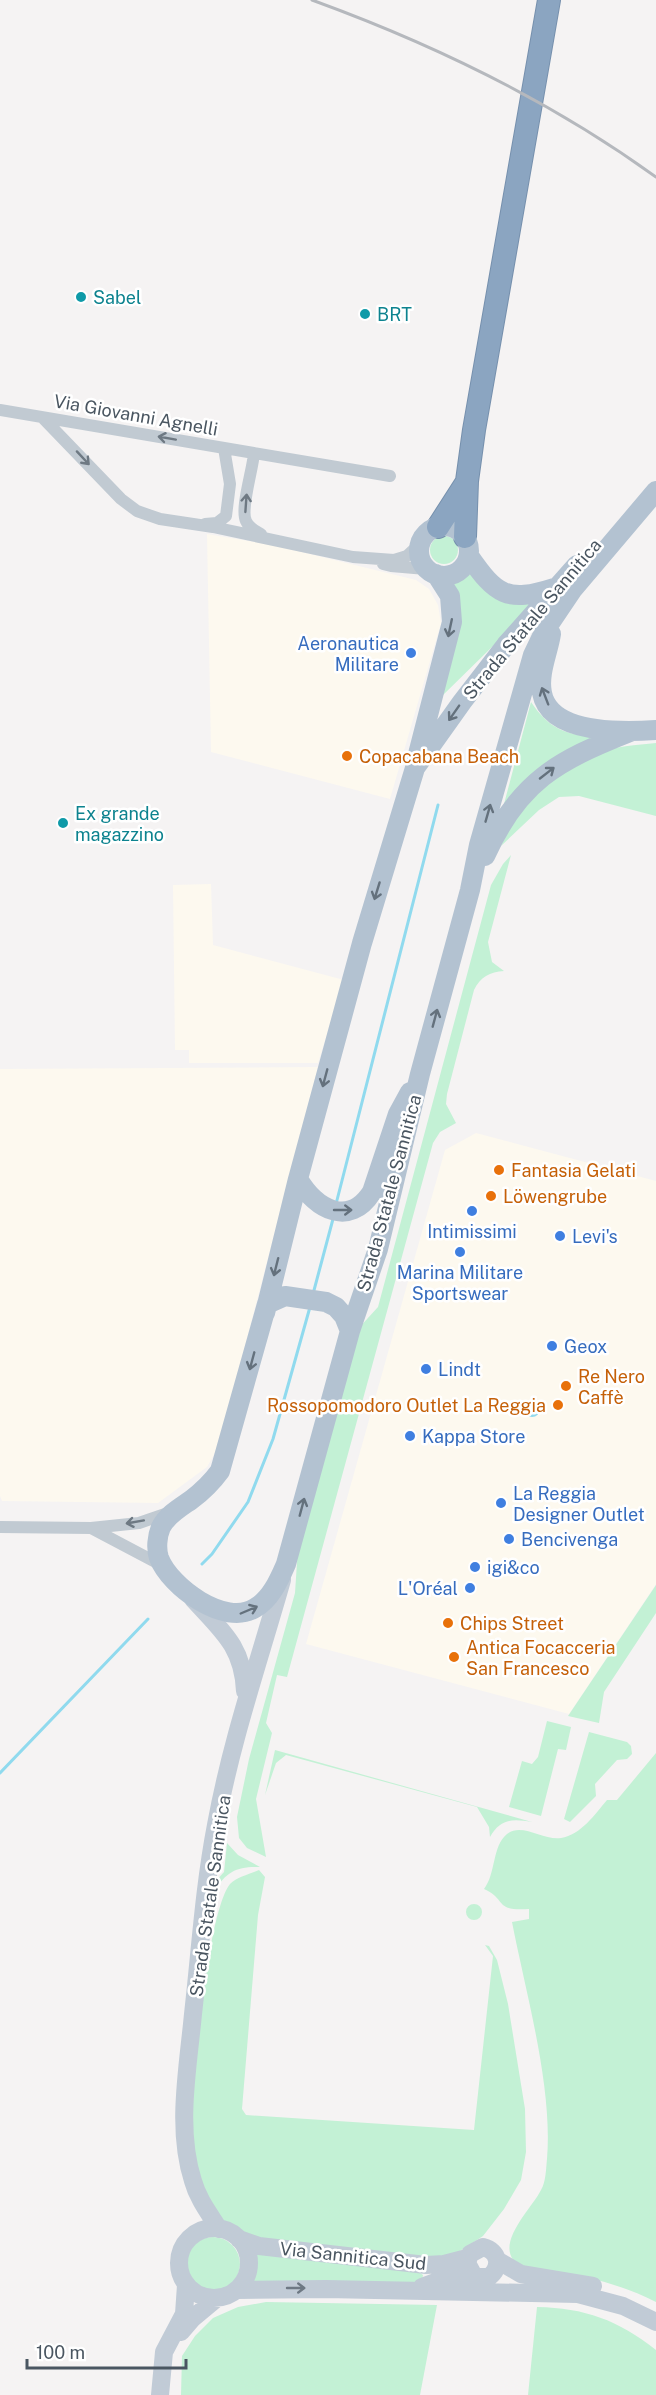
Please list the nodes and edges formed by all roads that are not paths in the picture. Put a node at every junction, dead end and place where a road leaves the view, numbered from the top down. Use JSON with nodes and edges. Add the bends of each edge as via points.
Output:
{"nodes":[{"id":1,"x":532,"y":0,"type":"edge"},
{"id":2,"x":549,"y":0,"type":"edge"},
{"id":3,"x":535,"y":76,"type":"junction"},
{"id":4,"x":0,"y":410,"type":"edge"},
{"id":5,"x":42,"y":417,"type":"junction"},
{"id":6,"x":224,"y":448,"type":"junction"},
{"id":7,"x":254,"y":453,"type":"junction"},
{"id":8,"x":656,"y":475,"type":"edge"},
{"id":9,"x":390,"y":476,"type":"dead end"},
{"id":10,"x":467,"y":481,"type":"junction"},
{"id":11,"x":656,"y":492,"type":"edge"},
{"id":12,"x":200,"y":525,"type":"junction"},
{"id":13,"x":438,"y":527,"type":"junction"},
{"id":14,"x":273,"y":540,"type":"junction"},
{"id":15,"x":420,"y":544,"type":"junction"},
{"id":16,"x":467,"y":547,"type":"junction"},
{"id":17,"x":364,"y":558,"type":"junction"},
{"id":18,"x":431,"y":572,"type":"junction"},
{"id":19,"x":557,"y":587,"type":"junction"},
{"id":20,"x":552,"y":622,"type":"junction"},
{"id":21,"x":656,"y":730,"type":"edge"},
{"id":22,"x":630,"y":732,"type":"junction"},
{"id":23,"x":415,"y":768,"type":"junction"},
{"id":24,"x":470,"y":890,"type":"junction"},
{"id":25,"x":420,"y":1074,"type":"junction"},
{"id":26,"x":298,"y":1179,"type":"junction"},
{"id":27,"x":266,"y":1309,"type":"junction"},
{"id":28,"x":350,"y":1331,"type":"junction"},
{"id":29,"x":177,"y":1510,"type":"junction"},
{"id":30,"x":0,"y":1527,"type":"edge"},
{"id":31,"x":91,"y":1528,"type":"junction"},
{"id":32,"x":286,"y":1564,"type":"junction"},
{"id":33,"x":163,"y":1566,"type":"junction"},
{"id":34,"x":194,"y":1599,"type":"junction"},
{"id":35,"x":245,"y":1702,"type":"junction"},
{"id":36,"x":199,"y":2199,"type":"junction"},
{"id":37,"x":219,"y":2229,"type":"junction"},
{"id":38,"x":196,"y":2233,"type":"junction"},
{"id":39,"x":239,"y":2239,"type":"junction"},
{"id":40,"x":467,"y":2258,"type":"junction"},
{"id":41,"x":497,"y":2260,"type":"junction"},
{"id":42,"x":481,"y":2276,"type":"junction"},
{"id":43,"x":186,"y":2285,"type":"junction"},
{"id":44,"x":237,"y":2290,"type":"junction"},
{"id":45,"x":408,"y":2290,"type":"junction"},
{"id":46,"x":552,"y":2293,"type":"junction"},
{"id":47,"x":217,"y":2298,"type":"junction"},
{"id":48,"x":656,"y":2310,"type":"edge"},
{"id":49,"x":656,"y":2322,"type":"edge"},
{"id":50,"x":164,"y":2352,"type":"junction"},
{"id":51,"x":160,"y":2395,"type":"edge"}],
"edges":[{"from":1,"to":3,"type":"highway"},
{"from":2,"to":3,"type":"highway"},
{"from":3,"to":10,"type":"highway"},
{"from":4,"to":5,"type":"street","name":"Via Giovanni Agnelli"},
{"from":6,"to":5,"type":"street","name":"Via Giovanni Agnelli","one_way":true},
{"from":5,"to":12,"type":"street","one_way":true,"via":[[137,511]]},
{"from":6,"to":7,"type":"street","name":"Via Giovanni Agnelli"},
{"from":6,"to":12,"type":"street","name":"Via Giovanni Agnelli","via":[[230,484],[226,516],[217,523]]},
{"from":7,"to":9,"type":"street","name":"Via Giovanni Agnelli"},
{"from":14,"to":7,"type":"street","one_way":true,"via":[[250,528],[245,520]]},
{"from":8,"to":19,"type":"main road","name":"Strada Statale Sannitica"},
{"from":10,"to":13,"type":"highway"},
{"from":10,"to":16,"type":"highway"},
{"from":11,"to":20,"type":"main road","name":"Strada Statale Sannitica","via":[[573,589]]},
{"from":12,"to":14,"type":"street"},
{"from":13,"to":15,"type":"main road","via":[[424,536]]},
{"from":13,"to":16,"type":"main road","via":[[453,528]]},
{"from":14,"to":17,"type":"street"},
{"from":15,"to":17,"type":"street","via":[[407,556],[394,560]]},
{"from":15,"to":18,"type":"main road","via":[[420,557]]},
{"from":16,"to":18,"type":"main road","via":[[466,563],[456,573]]},
{"from":16,"to":19,"type":"main road","via":[[489,584],[502,592],[532,595]]},
{"from":17,"to":18,"type":"street"},
{"from":18,"to":23,"type":"main road","name":"Strada Statale Sannitica","one_way":true,"via":[[450,596],[452,622]]},
{"from":19,"to":23,"type":"main road","name":"Strada Statale Sannitica","one_way":true,"via":[[477,683]]},
{"from":22,"to":20,"type":"main road","name":"Strada Statale Sannitica","one_way":true,"via":[[579,726],[554,714],[542,695],[541,681]]},
{"from":24,"to":20,"type":"main road","name":"Strada Statale Sannitica","one_way":true,"via":[[479,845],[533,656]]},
{"from":21,"to":22,"type":"main road","name":"Strada Statale Sannitica"},
{"from":24,"to":22,"type":"main road","name":"Strada Statale Sannitica","one_way":true,"via":[[505,817],[528,788],[560,763]]},
{"from":23,"to":26,"type":"main road","name":"Strada Statale Sannitica","one_way":true,"via":[[362,943]]},
{"from":25,"to":24,"type":"main road","name":"Strada Statale Sannitica","one_way":true},
{"from":26,"to":25,"type":"main road","one_way":true,"via":[[318,1204],[333,1210],[350,1212],[365,1203],[398,1114]]},
{"from":25,"to":28,"type":"main road","name":"Strada Statale Sannitica","via":[[378,1249]]},
{"from":26,"to":27,"type":"main road","name":"Strada Statale Sannitica","one_way":true},
{"from":27,"to":28,"type":"main road","via":[[285,1296],[326,1302],[344,1316]]},
{"from":27,"to":29,"type":"main road","name":"Strada Statale Sannitica","one_way":true,"via":[[220,1470]]},
{"from":32,"to":28,"type":"main road","name":"Strada Statale Sannitica","one_way":true},
{"from":29,"to":31,"type":"street","one_way":true,"via":[[139,1523]]},
{"from":29,"to":33,"type":"main road","name":"Strada Statale Sannitica","via":[[160,1529],[158,1552]]},
{"from":30,"to":31,"type":"street"},
{"from":31,"to":33,"type":"street"},
{"from":34,"to":32,"type":"main road","name":"Strada Statale Sannitica","one_way":true,"via":[[226,1613],[246,1613],[263,1603]]},
{"from":32,"to":35,"type":"main road","name":"Strada Statale Sannitica"},
{"from":33,"to":34,"type":"main road","name":"Strada Statale Sannitica"},
{"from":34,"to":35,"type":"main road","via":[[241,1660]]},
{"from":35,"to":36,"type":"main road","name":"Strada Statale Sannitica","via":[[216,1826],[187,2078],[188,2160]]},
{"from":36,"to":37,"type":"main road","name":"Strada Statale Sannitica"},
{"from":36,"to":38,"type":"main road","name":"Strada Statale Sannitica"},
{"from":37,"to":38,"type":"main road"},
{"from":37,"to":39,"type":"main road","name":"Via Sannitica Sud"},
{"from":38,"to":43,"type":"main road","via":[[181,2251],[179,2263]]},
{"from":39,"to":40,"type":"main road","name":"Via Sannitica Sud","via":[[259,2246],[426,2265]]},
{"from":39,"to":44,"type":"main road","via":[[246,2248],[249,2270]]},
{"from":40,"to":41,"type":"main road","name":"Via Sannitica Sud","via":[[473,2250],[483,2247],[492,2251]]},
{"from":40,"to":42,"type":"main road","via":[[468,2268]]},
{"from":41,"to":42,"type":"main road","via":[[496,2270]]},
{"from":41,"to":48,"type":"main road","name":"Via Sannitica Sud","via":[[521,2274],[586,2284],[630,2296]]},
{"from":42,"to":45,"type":"main road","name":"Via Sannitica Sud","via":[[449,2277]]},
{"from":42,"to":46,"type":"main road","name":"Via Sannitica Sud","via":[[532,2284]]},
{"from":43,"to":47,"type":"main road","via":[[195,2293]]},
{"from":43,"to":50,"type":"main road","via":[[184,2314]]},
{"from":44,"to":45,"type":"main road","name":"Via Sannitica Sud","one_way":true},
{"from":44,"to":47,"type":"main road","name":"Via Sannitica Sud"},
{"from":45,"to":46,"type":"main road","name":"Via Sannitica Sud"},
{"from":46,"to":49,"type":"main road","name":"Via Sannitica Sud","via":[[578,2294],[623,2306]]},
{"from":47,"to":50,"type":"main road","via":[[193,2318]]},
{"from":50,"to":51,"type":"main road"}]}
